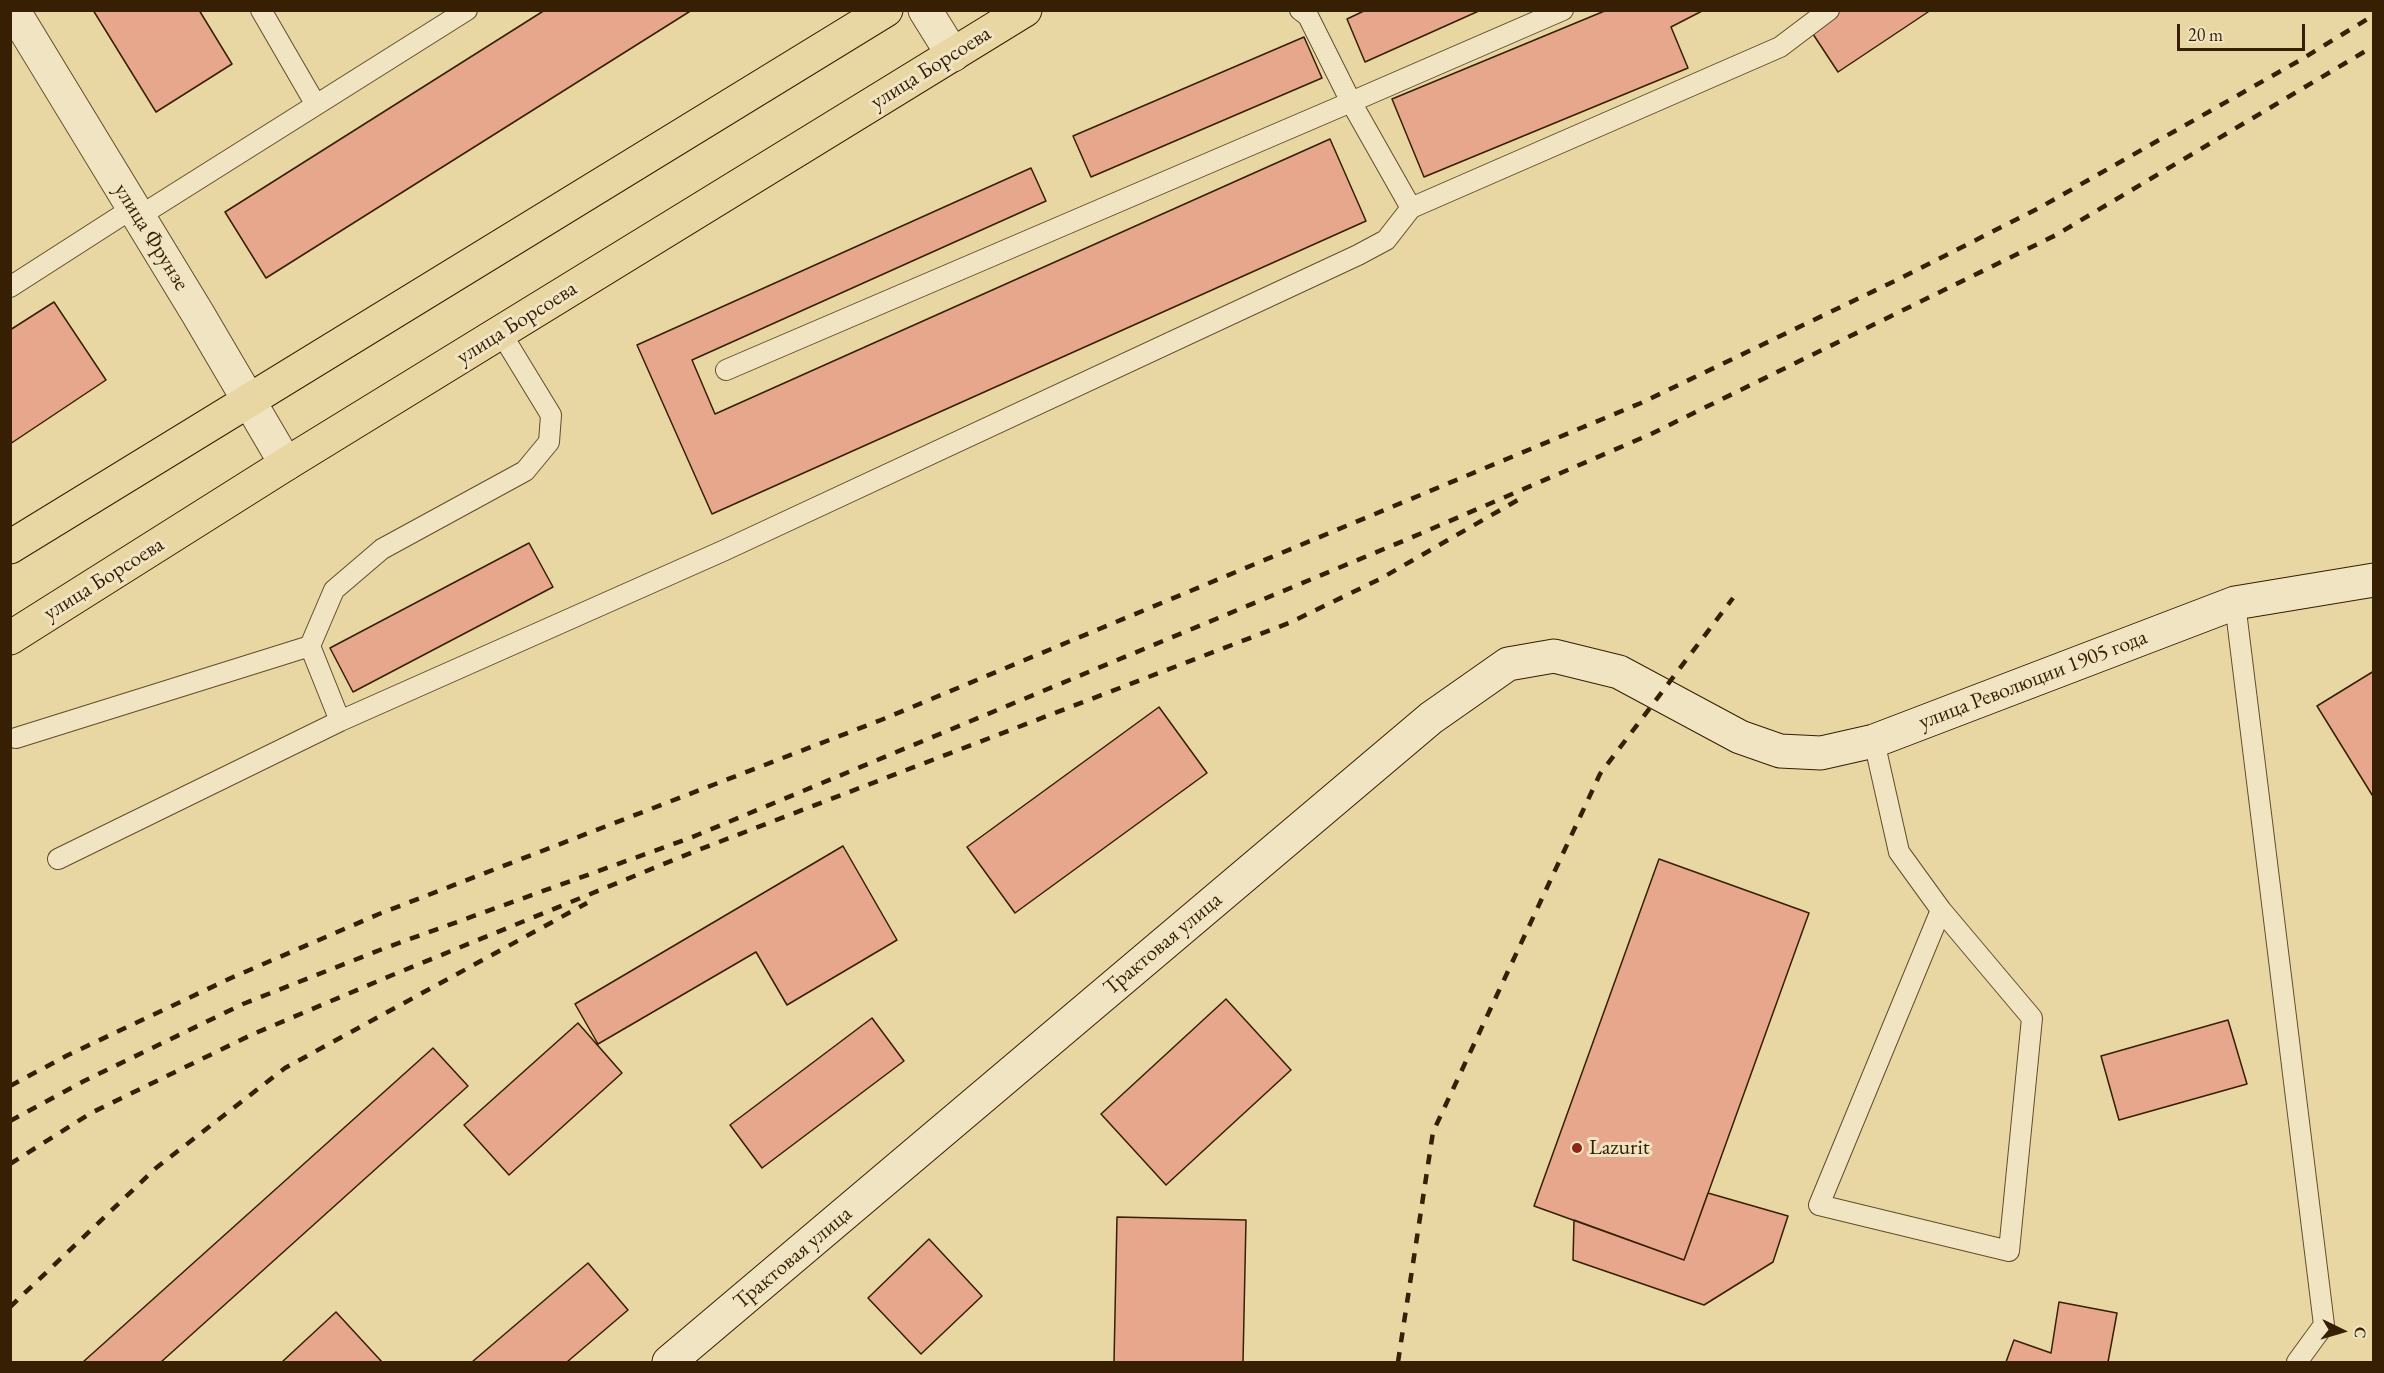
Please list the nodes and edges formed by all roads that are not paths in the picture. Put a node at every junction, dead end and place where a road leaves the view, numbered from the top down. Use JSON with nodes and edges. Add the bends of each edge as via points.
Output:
{"nodes":[{"id":1,"x":13,"y":10,"type":"edge"},
{"id":2,"x":261,"y":10,"type":"edge"},
{"id":3,"x":467,"y":10,"type":"edge"},
{"id":4,"x":886,"y":10,"type":"edge"},
{"id":5,"x":925,"y":10,"type":"edge"},
{"id":6,"x":1025,"y":10,"type":"edge"},
{"id":7,"x":1563,"y":10,"type":"edge"},
{"id":8,"x":1829,"y":10,"type":"edge"},
{"id":9,"x":1309,"y":12,"type":"edge"},
{"id":10,"x":953,"y":55,"type":"junction"},
{"id":11,"x":1351,"y":102,"type":"junction"},
{"id":12,"x":316,"y":105,"type":"junction"},
{"id":13,"x":1411,"y":208,"type":"junction"},
{"id":14,"x":136,"y":213,"type":"junction"},
{"id":15,"x":10,"y":287,"type":"edge"},
{"id":16,"x":501,"y":333,"type":"junction"},
{"id":17,"x":726,"y":370,"type":"dead end"},
{"id":18,"x":249,"y":400,"type":"junction"},
{"id":19,"x":286,"y":464,"type":"junction"},
{"id":20,"x":10,"y":548,"type":"edge"},
{"id":21,"x":2373,"y":580,"type":"edge"},
{"id":22,"x":2235,"y":603,"type":"junction"},
{"id":23,"x":10,"y":638,"type":"edge"},
{"id":24,"x":310,"y":646,"type":"junction"},
{"id":25,"x":1698,"y":714,"type":"joint"},
{"id":26,"x":340,"y":722,"type":"junction"},
{"id":27,"x":16,"y":738,"type":"dead end"},
{"id":28,"x":1874,"y":741,"type":"junction"},
{"id":29,"x":58,"y":859,"type":"dead end"},
{"id":30,"x":1941,"y":910,"type":"junction"},
{"id":31,"x":669,"y":1362,"type":"edge"},
{"id":32,"x":2297,"y":1362,"type":"edge"}],
"edges":[{"from":1,"to":14,"type":"main road","name":"улица Фрунзе"},
{"from":2,"to":12,"type":"lane"},
{"from":3,"to":12,"type":"lane"},
{"from":4,"to":18,"type":"main road"},
{"from":5,"to":10,"type":"main road"},
{"from":6,"to":10,"type":"main road","name":"улица Борсоева"},
{"from":7,"to":11,"type":"lane"},
{"from":8,"to":13,"type":"lane","via":[[1780,47]]},
{"from":9,"to":11,"type":"lane"},
{"from":10,"to":16,"type":"main road","name":"улица Борсоева"},
{"from":11,"to":13,"type":"lane"},
{"from":11,"to":17,"type":"lane"},
{"from":12,"to":14,"type":"lane"},
{"from":13,"to":26,"type":"lane","via":[[1386,240],[1358,255],[725,550]]},
{"from":14,"to":15,"type":"lane"},
{"from":14,"to":18,"type":"main road","name":"улица Фрунзе"},
{"from":16,"to":19,"type":"main road","name":"улица Борсоева"},
{"from":16,"to":24,"type":"lane","via":[[551,415],[549,442],[525,471],[382,549],[334,590]]},
{"from":18,"to":19,"type":"main road","name":"улица Фрунзе"},
{"from":18,"to":20,"type":"main road"},
{"from":19,"to":23,"type":"main road","name":"улица Борсоева"},
{"from":21,"to":22,"type":"main road","name":"улица Революции 1905 года"},
{"from":22,"to":28,"type":"main road","name":"улица Революции 1905 года"},
{"from":22,"to":32,"type":"lane","via":[[2324,1325]]},
{"from":24,"to":26,"type":"lane"},
{"from":24,"to":27,"type":"lane"},
{"from":25,"to":28,"type":"main road","name":"улица Революции 1905 года","via":[[1740,737],[1780,751],[1821,753]]},
{"from":25,"to":31,"type":"main road","name":"Трактовая улица","via":[[1619,672],[1554,656],[1508,664],[1431,717]]},
{"from":26,"to":29,"type":"lane"},
{"from":28,"to":30,"type":"lane","via":[[1899,852]]},
{"from":30,"to":30,"type":"lane","via":[[1820,1205],[2008,1251],[2032,1018]]}]}
